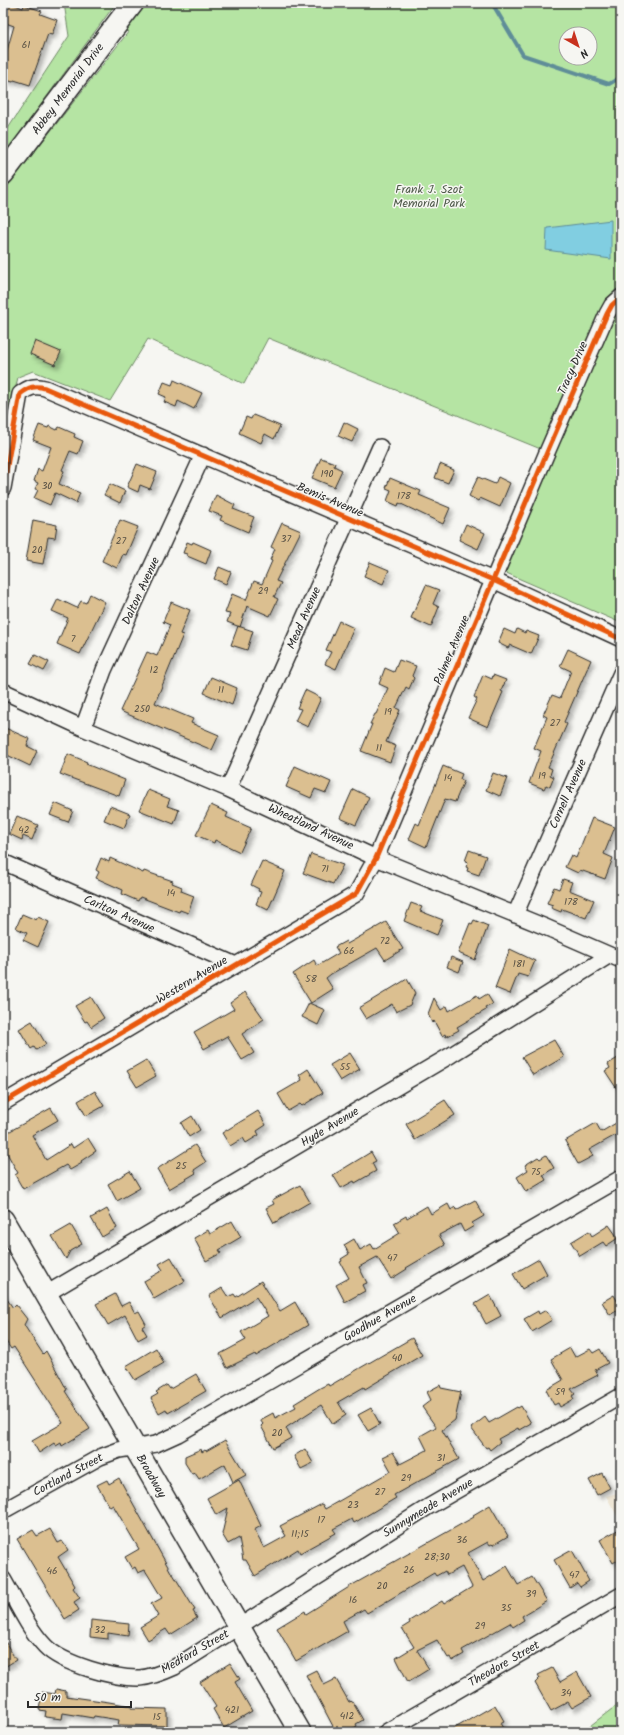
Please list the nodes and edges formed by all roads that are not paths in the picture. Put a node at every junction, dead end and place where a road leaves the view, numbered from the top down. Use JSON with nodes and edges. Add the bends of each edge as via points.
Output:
{"nodes":[{"id":1,"x":133,"y":3,"type":"edge"},
{"id":2,"x":3,"y":174,"type":"edge"},
{"id":3,"x":621,"y":297,"type":"edge"},
{"id":4,"x":380,"y":447,"type":"dead end"},
{"id":5,"x":548,"y":450,"type":"joint"},
{"id":6,"x":202,"y":456,"type":"junction"},
{"id":7,"x":3,"y":488,"type":"edge"},
{"id":8,"x":348,"y":518,"type":"junction"},
{"id":9,"x":493,"y":580,"type":"junction"},
{"id":10,"x":621,"y":639,"type":"edge"},
{"id":11,"x":621,"y":673,"type":"edge"},
{"id":12,"x":3,"y":691,"type":"edge"},
{"id":13,"x":83,"y":728,"type":"junction"},
{"id":14,"x":228,"y":789,"type":"junction"},
{"id":15,"x":376,"y":858,"type":"junction"},
{"id":16,"x":3,"y":862,"type":"edge"},
{"id":17,"x":515,"y":915,"type":"junction"},
{"id":18,"x":616,"y":958,"type":"edge"},
{"id":19,"x":236,"y":965,"type":"junction"},
{"id":20,"x":3,"y":1103,"type":"edge"},
{"id":21,"x":621,"y":1178,"type":"edge"},
{"id":22,"x":3,"y":1220,"type":"edge"},
{"id":23,"x":46,"y":1294,"type":"junction"},
{"id":24,"x":621,"y":1396,"type":"edge"},
{"id":25,"x":135,"y":1448,"type":"junction"},
{"id":26,"x":3,"y":1510,"type":"edge"},
{"id":27,"x":3,"y":1579,"type":"edge"},
{"id":28,"x":621,"y":1595,"type":"edge"},
{"id":29,"x":239,"y":1626,"type":"junction"},
{"id":30,"x":300,"y":1732,"type":"edge"},
{"id":31,"x":386,"y":1732,"type":"edge"}],
"edges":[{"from":1,"to":2,"type":"main road","name":"Abbey Memorial Drive"},
{"from":3,"to":5,"type":"street","name":"Tracy Drive","via":[[607,314]]},
{"from":4,"to":8,"type":"street","name":"Mead Avenue"},
{"from":5,"to":9,"type":"street","name":"Palmer Avenue"},
{"from":6,"to":7,"type":"street","name":"Bemis Avenue","via":[[45,388],[29,387],[20,394]]},
{"from":6,"to":8,"type":"street","name":"Bemis Avenue"},
{"from":6,"to":13,"type":"street","name":"Dalton Avenue","via":[[104,670]]},
{"from":8,"to":9,"type":"street","name":"Bemis Avenue"},
{"from":8,"to":14,"type":"street","name":"Mead Avenue"},
{"from":9,"to":10,"type":"street","name":"Bemis Avenue"},
{"from":9,"to":15,"type":"street","name":"Palmer Avenue"},
{"from":11,"to":17,"type":"street","name":"Cornell Avenue"},
{"from":12,"to":13,"type":"street","name":"Wheatland Avenue"},
{"from":13,"to":14,"type":"street","name":"Wheatland Avenue"},
{"from":14,"to":15,"type":"street","name":"Wheatland Avenue"},
{"from":15,"to":17,"type":"street","name":"Wheatland Avenue"},
{"from":15,"to":19,"type":"street","name":"Western Avenue","via":[[356,894]]},
{"from":16,"to":19,"type":"street","name":"Carlton Avenue"},
{"from":17,"to":18,"type":"street","name":"Wheatland Avenue"},
{"from":18,"to":23,"type":"street","name":"Hyde Avenue"},
{"from":19,"to":20,"type":"street","name":"Western Avenue"},
{"from":21,"to":25,"type":"street","name":"Goodhue Avenue","via":[[178,1434],[156,1444]]},
{"from":22,"to":23,"type":"main road","name":"Broadway"},
{"from":23,"to":25,"type":"main road","name":"Broadway"},
{"from":24,"to":29,"type":"street","name":"Sunnymeade Avenue","via":[[428,1507]]},
{"from":25,"to":26,"type":"street","name":"Cortland Street","via":[[119,1450],[100,1457]]},
{"from":25,"to":29,"type":"main road","name":"Broadway"},
{"from":27,"to":29,"type":"street","name":"Medford Street","via":[[34,1633],[50,1652],[119,1677],[140,1678],[175,1667]]},
{"from":28,"to":31,"type":"street","name":"Theodore Street"},
{"from":29,"to":30,"type":"main road","name":"Broadway"}]}
